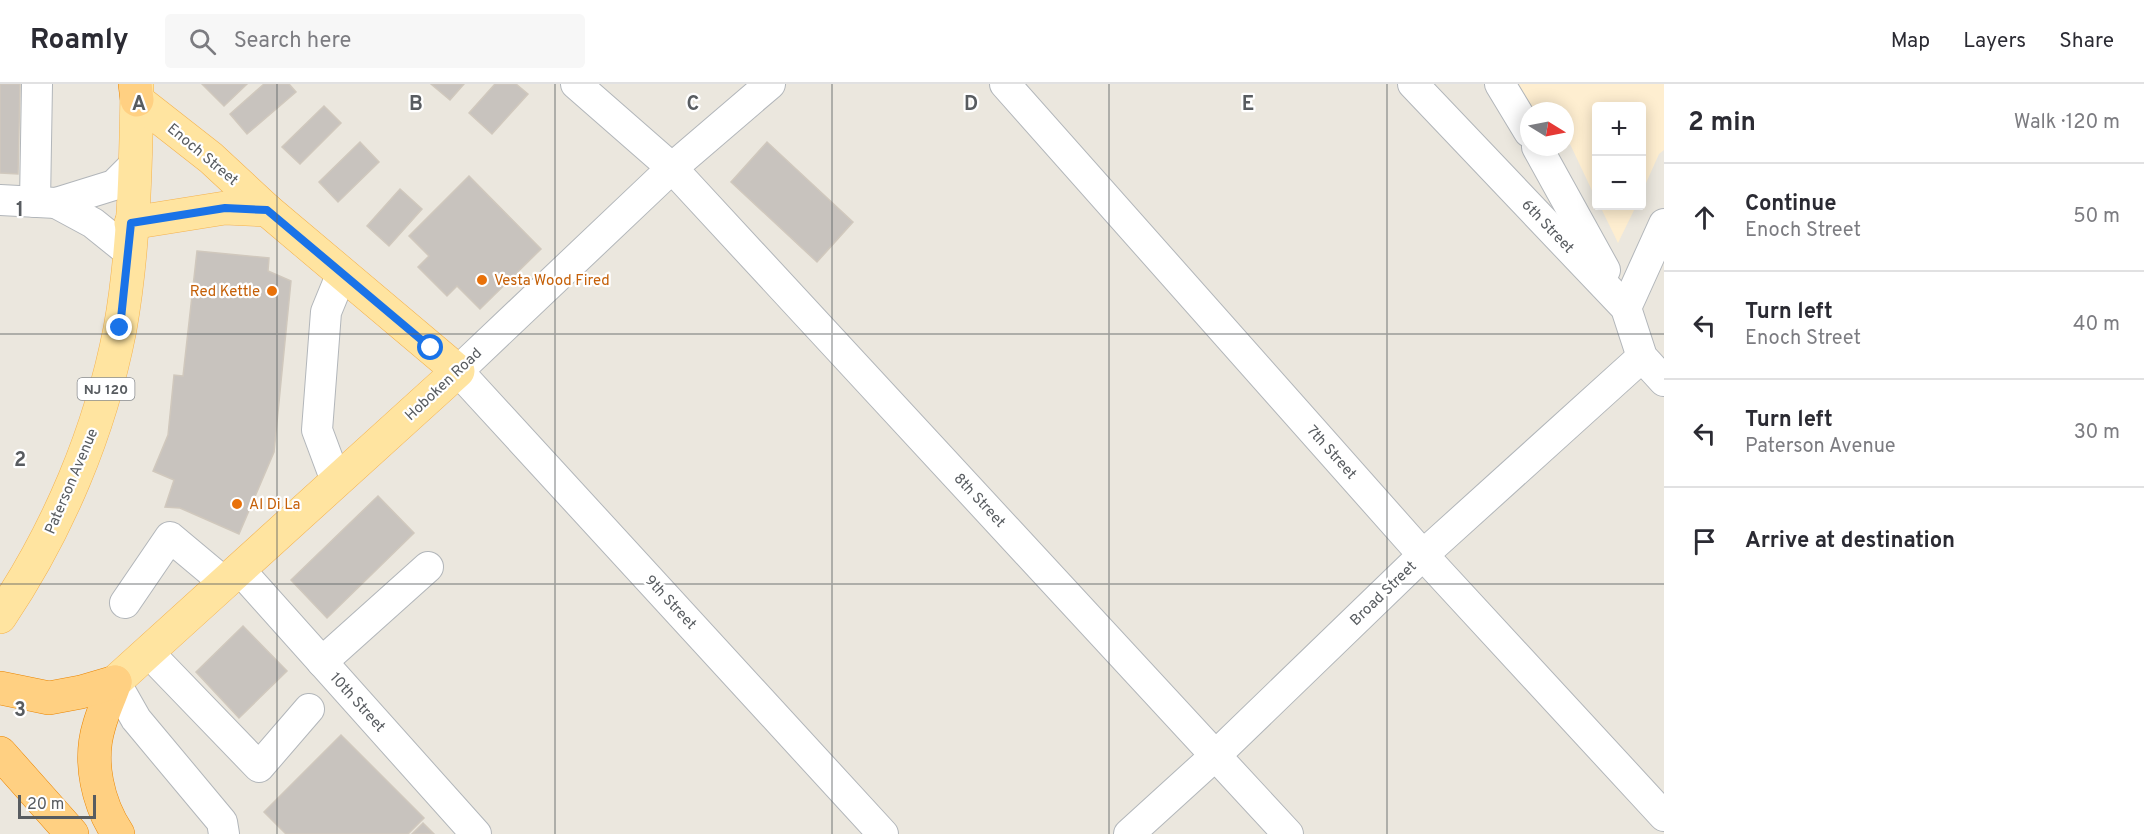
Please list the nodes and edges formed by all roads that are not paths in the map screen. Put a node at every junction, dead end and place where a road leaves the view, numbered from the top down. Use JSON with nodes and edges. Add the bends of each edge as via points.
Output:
{"nodes":[{"id":1,"x":36,"y":84,"type":"edge"},
{"id":2,"x":576,"y":84,"type":"edge"},
{"id":3,"x":771,"y":84,"type":"edge"},
{"id":4,"x":1005,"y":84,"type":"edge"},
{"id":5,"x":1413,"y":84,"type":"edge"},
{"id":6,"x":1500,"y":84,"type":"edge"},
{"id":7,"x":136,"y":89,"type":"edge"},
{"id":8,"x":1520,"y":117,"type":"edge"},
{"id":9,"x":1542,"y":156,"type":"edge"},
{"id":10,"x":134,"y":165,"type":"junction"},
{"id":11,"x":672,"y":168,"type":"junction"},
{"id":12,"x":0,"y":200,"type":"edge"},
{"id":13,"x":46,"y":202,"type":"junction"},
{"id":14,"x":267,"y":210,"type":"junction"},
{"id":15,"x":1664,"y":224,"type":"edge"},
{"id":16,"x":130,"y":237,"type":"junction"},
{"id":17,"x":342,"y":273,"type":"junction"},
{"id":18,"x":1626,"y":308,"type":"junction"},
{"id":19,"x":1642,"y":357,"type":"junction"},
{"id":20,"x":458,"y":371,"type":"junction"},
{"id":21,"x":1664,"y":381,"type":"edge"},
{"id":22,"x":336,"y":481,"type":"junction"},
{"id":23,"x":1423,"y":555,"type":"junction"},
{"id":24,"x":428,"y":567,"type":"dead end"},
{"id":25,"x":232,"y":576,"type":"junction"},
{"id":26,"x":125,"y":603,"type":"dead end"},
{"id":27,"x":0,"y":617,"type":"edge"},
{"id":28,"x":148,"y":652,"type":"junction"},
{"id":29,"x":322,"y":662,"type":"junction"},
{"id":30,"x":115,"y":682,"type":"junction"},
{"id":31,"x":0,"y":688,"type":"edge"},
{"id":32,"x":309,"y":709,"type":"dead end"},
{"id":33,"x":0,"y":753,"type":"edge"},
{"id":34,"x":1216,"y":755,"type":"junction"},
{"id":35,"x":1664,"y":816,"type":"edge"},
{"id":36,"x":72,"y":834,"type":"edge"},
{"id":37,"x":118,"y":834,"type":"edge"},
{"id":38,"x":224,"y":834,"type":"edge"},
{"id":39,"x":476,"y":834,"type":"edge"},
{"id":40,"x":883,"y":834,"type":"edge"},
{"id":41,"x":1130,"y":834,"type":"edge"},
{"id":42,"x":1288,"y":834,"type":"edge"}],
"edges":[{"from":1,"to":13,"type":"street"},
{"from":2,"to":11,"type":"street","name":"8th Street"},
{"from":3,"to":11,"type":"street","name":"Hoboken Road"},
{"from":4,"to":23,"type":"street","name":"7th Street"},
{"from":5,"to":18,"type":"street","name":"6th Street"},
{"from":6,"to":8,"type":"street"},
{"from":7,"to":10,"type":"main road","name":"Paterson Avenue","number":"NJ 120"},
{"from":7,"to":14,"type":"main road","name":"Enoch Street"},
{"from":9,"to":18,"type":"street"},
{"from":10,"to":13,"type":"street","via":[[114,185]]},
{"from":10,"to":16,"type":"main road","name":"Paterson Avenue","number":"NJ 120"},
{"from":11,"to":20,"type":"street","name":"Hoboken Road"},
{"from":11,"to":34,"type":"street","name":"8th Street"},
{"from":12,"to":13,"type":"street"},
{"from":13,"to":16,"type":"street"},
{"from":14,"to":16,"type":"main road","name":"Enoch Street","via":[[225,208]]},
{"from":14,"to":17,"type":"main road","name":"Enoch Street"},
{"from":15,"to":18,"type":"street"},
{"from":16,"to":27,"type":"main road","name":"Paterson Avenue","number":"NJ 120","via":[[120,328],[88,445],[50,534]]},
{"from":17,"to":20,"type":"main road","name":"Enoch Street"},
{"from":17,"to":22,"type":"street","via":[[326,312],[317,430]]},
{"from":18,"to":19,"type":"street","name":"6th Street"},
{"from":19,"to":21,"type":"street","name":"6th Street"},
{"from":19,"to":23,"type":"street","name":"Broad Street"},
{"from":20,"to":22,"type":"main road","name":"Hoboken Road"},
{"from":20,"to":40,"type":"street","name":"9th Street"},
{"from":22,"to":25,"type":"main road","name":"Hoboken Road"},
{"from":23,"to":34,"type":"street","name":"Broad Street"},
{"from":23,"to":35,"type":"street","name":"7th Street"},
{"from":24,"to":29,"type":"street"},
{"from":25,"to":26,"type":"street","name":"10th Street","via":[[171,537]]},
{"from":25,"to":28,"type":"main road","name":"Hoboken Road"},
{"from":25,"to":29,"type":"street","name":"10th Street"},
{"from":28,"to":30,"type":"main road","name":"Hoboken Road"},
{"from":28,"to":32,"type":"street","via":[[259,767]]},
{"from":29,"to":39,"type":"street","name":"10th Street"},
{"from":30,"to":31,"type":"highway","via":[[49,698]]},
{"from":30,"to":37,"type":"highway","via":[[98,728],[93,762],[99,793]]},
{"from":30,"to":38,"type":"street","via":[[136,719],[222,822]]},
{"from":33,"to":36,"type":"highway"},
{"from":34,"to":41,"type":"street","name":"Broad Street"},
{"from":34,"to":42,"type":"street","name":"8th Street"}]}
